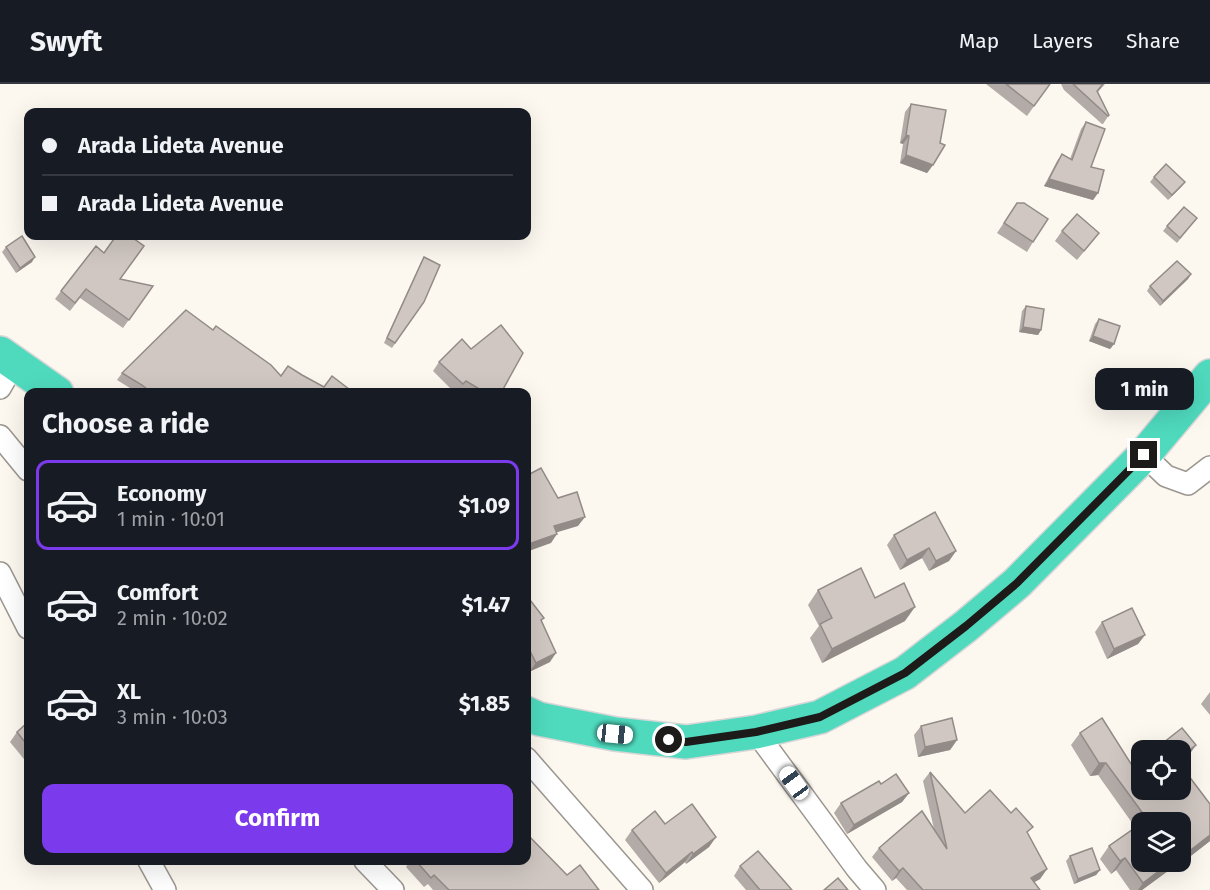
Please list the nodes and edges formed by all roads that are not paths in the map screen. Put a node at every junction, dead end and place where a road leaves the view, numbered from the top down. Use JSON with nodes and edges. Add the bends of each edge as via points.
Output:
{"nodes":[{"id":1,"x":5,"y":367,"type":"edge"},
{"id":2,"x":1210,"y":376,"type":"edge"},
{"id":3,"x":47,"y":388,"type":"edge"},
{"id":4,"x":0,"y":436,"type":"edge"},
{"id":5,"x":1144,"y":455,"type":"junction"},
{"id":6,"x":24,"y":465,"type":"edge"},
{"id":7,"x":1210,"y":467,"type":"edge"},
{"id":8,"x":0,"y":573,"type":"edge"},
{"id":9,"x":24,"y":620,"type":"edge"},
{"id":10,"x":531,"y":715,"type":"edge"},
{"id":11,"x":756,"y":732,"type":"junction"},
{"id":12,"x":531,"y":764,"type":"edge"},
{"id":13,"x":151,"y":865,"type":"edge"},
{"id":14,"x":369,"y":865,"type":"edge"},
{"id":15,"x":162,"y":889,"type":"edge"},
{"id":16,"x":393,"y":890,"type":"edge"},
{"id":17,"x":642,"y":890,"type":"edge"},
{"id":18,"x":875,"y":890,"type":"edge"}],
"edges":[{"from":1,"to":3,"type":"highway"},
{"from":2,"to":5,"type":"highway"},
{"from":4,"to":6,"type":"street"},
{"from":5,"to":7,"type":"street","via":[[1166,476],[1188,484]]},
{"from":5,"to":11,"type":"highway","via":[[1017,583],[905,673],[820,717]]},
{"from":8,"to":9,"type":"street"},
{"from":10,"to":11,"type":"highway","via":[[615,734],[686,742]]},
{"from":11,"to":18,"type":"street"},
{"from":12,"to":17,"type":"street"},
{"from":13,"to":15,"type":"street"},
{"from":14,"to":16,"type":"street"}]}
